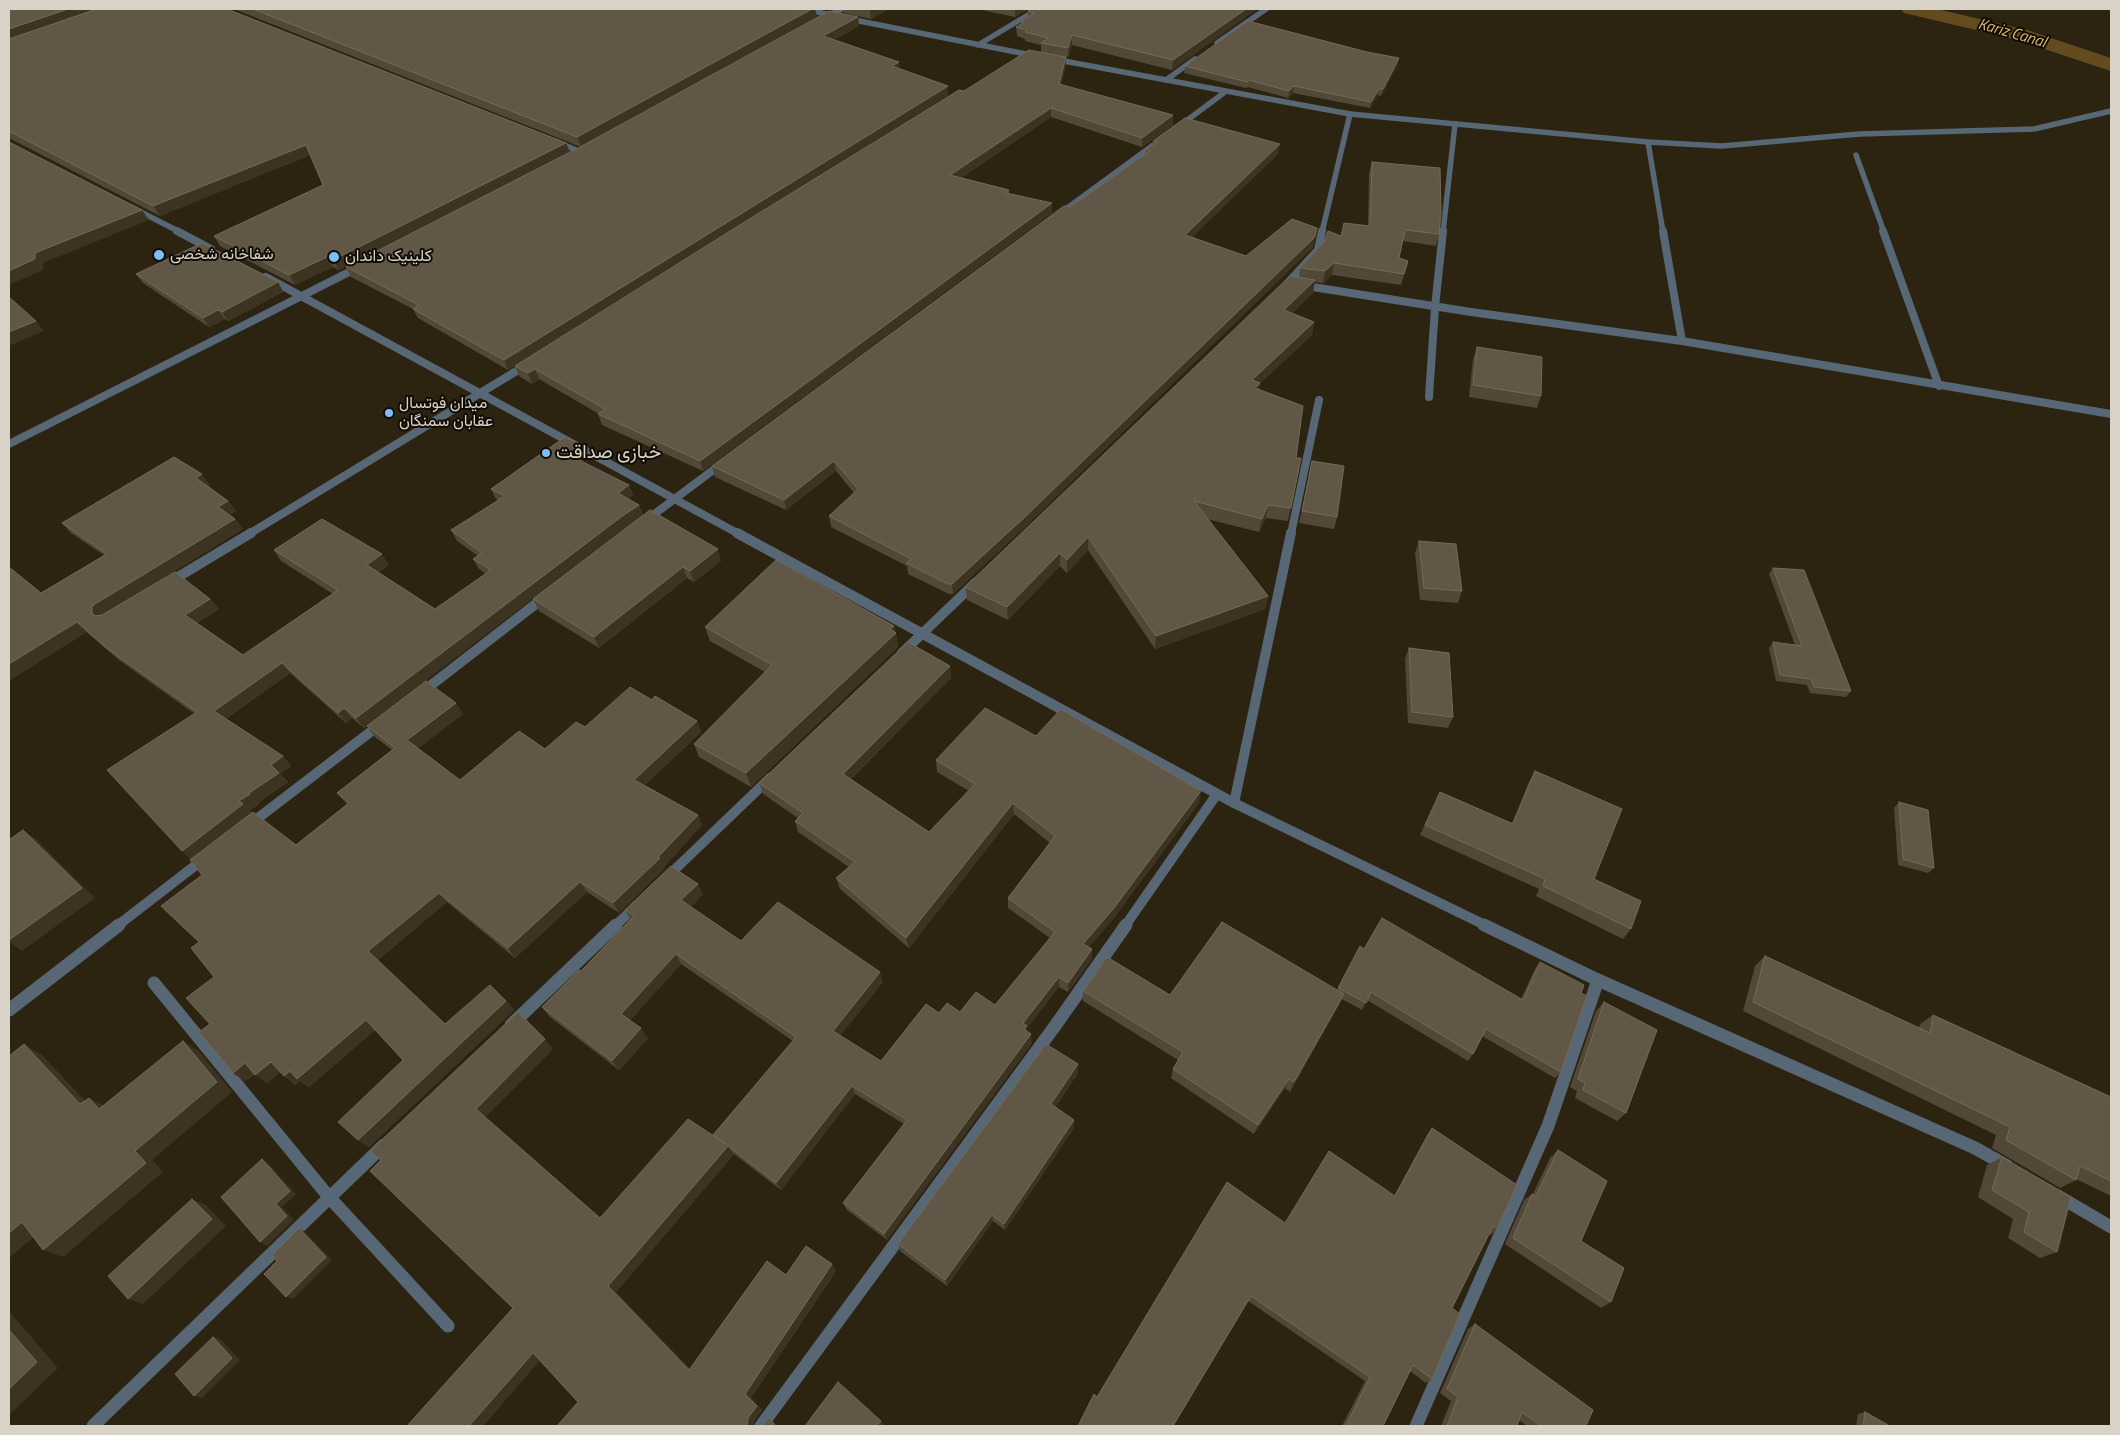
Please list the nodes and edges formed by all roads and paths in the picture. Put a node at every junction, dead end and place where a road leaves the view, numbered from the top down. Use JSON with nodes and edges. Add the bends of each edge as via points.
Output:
{"nodes":[{"id":1,"x":807,"y":9,"type":"edge"},
{"id":2,"x":842,"y":9,"type":"edge"},
{"id":3,"x":1038,"y":9,"type":"edge"},
{"id":4,"x":1266,"y":9,"type":"edge"},
{"id":5,"x":829,"y":16,"type":"junction"},
{"id":6,"x":815,"y":22,"type":"edge"},
{"id":7,"x":978,"y":45,"type":"junction"},
{"id":8,"x":1212,"y":47,"type":"edge"},
{"id":9,"x":1204,"y":53,"type":"edge"},
{"id":10,"x":1024,"y":54,"type":"junction"},
{"id":11,"x":1016,"y":59,"type":"edge"},
{"id":12,"x":1166,"y":80,"type":"junction"},
{"id":13,"x":1225,"y":92,"type":"junction"},
{"id":14,"x":2111,"y":111,"type":"edge"},
{"id":15,"x":1350,"y":114,"type":"junction"},
{"id":16,"x":1455,"y":124,"type":"junction"},
{"id":17,"x":1169,"y":133,"type":"edge"},
{"id":18,"x":544,"y":137,"type":"edge"},
{"id":19,"x":1161,"y":139,"type":"edge"},
{"id":20,"x":1648,"y":142,"type":"junction"},
{"id":21,"x":589,"y":147,"type":"edge"},
{"id":22,"x":581,"y":152,"type":"junction"},
{"id":23,"x":1856,"y":155,"type":"dead end"},
{"id":24,"x":572,"y":156,"type":"edge"},
{"id":25,"x":121,"y":201,"type":"edge"},
{"id":26,"x":1049,"y":221,"type":"edge"},
{"id":27,"x":225,"y":256,"type":"edge"},
{"id":28,"x":364,"y":264,"type":"edge"},
{"id":29,"x":259,"y":274,"type":"edge"},
{"id":30,"x":1287,"y":283,"type":"junction"},
{"id":31,"x":1280,"y":290,"type":"edge"},
{"id":32,"x":303,"y":296,"type":"junction"},
{"id":33,"x":1436,"y":307,"type":"junction"},
{"id":34,"x":1682,"y":341,"type":"junction"},
{"id":35,"x":538,"y":357,"type":"edge"},
{"id":36,"x":1939,"y":386,"type":"junction"},
{"id":37,"x":480,"y":394,"type":"junction"},
{"id":38,"x":1429,"y":397,"type":"dead end"},
{"id":39,"x":1319,"y":400,"type":"dead end"},
{"id":40,"x":2111,"y":414,"type":"edge"},
{"id":41,"x":9,"y":444,"type":"edge"},
{"id":42,"x":729,"y":458,"type":"edge"},
{"id":43,"x":673,"y":499,"type":"junction"},
{"id":44,"x":634,"y":529,"type":"edge"},
{"id":45,"x":980,"y":579,"type":"edge"},
{"id":46,"x":159,"y":589,"type":"edge"},
{"id":47,"x":555,"y":590,"type":"edge"},
{"id":48,"x":922,"y":634,"type":"junction"},
{"id":49,"x":893,"y":662,"type":"edge"},
{"id":50,"x":412,"y":700,"type":"edge"},
{"id":51,"x":388,"y":718,"type":"edge"},
{"id":52,"x":778,"y":771,"type":"edge"},
{"id":53,"x":1217,"y":794,"type":"junction"},
{"id":54,"x":1234,"y":803,"type":"junction"},
{"id":55,"x":238,"y":833,"type":"edge"},
{"id":56,"x":214,"y":852,"type":"edge"},
{"id":57,"x":1598,"y":980,"type":"junction"},
{"id":58,"x":154,"y":983,"type":"dead end"},
{"id":59,"x":9,"y":1010,"type":"edge"},
{"id":60,"x":503,"y":1032,"type":"edge"},
{"id":61,"x":394,"y":1136,"type":"edge"},
{"id":62,"x":2018,"y":1172,"type":"edge"},
{"id":63,"x":2052,"y":1192,"type":"edge"},
{"id":64,"x":329,"y":1198,"type":"junction"},
{"id":65,"x":2111,"y":1227,"type":"edge"},
{"id":66,"x":448,"y":1326,"type":"dead end"},
{"id":67,"x":93,"y":1426,"type":"edge"},
{"id":68,"x":761,"y":1426,"type":"edge"},
{"id":69,"x":1416,"y":1426,"type":"edge"}],
"edges":[{"from":1,"to":5,"type":"street"},
{"from":2,"to":5,"type":"street"},
{"from":3,"to":7,"type":"street"},
{"from":4,"to":8,"type":"street"},
{"from":5,"to":6,"type":"street"},
{"from":5,"to":7,"type":"street"},
{"from":7,"to":10,"type":"street"},
{"from":9,"to":12,"type":"street"},
{"from":10,"to":11,"type":"street"},
{"from":10,"to":12,"type":"street"},
{"from":12,"to":13,"type":"street"},
{"from":13,"to":15,"type":"street"},
{"from":13,"to":17,"type":"street"},
{"from":14,"to":20,"type":"street","via":[[2034,128],[1859,134],[1722,146]]},
{"from":15,"to":16,"type":"street"},
{"from":15,"to":30,"type":"street","via":[[1318,250]]},
{"from":16,"to":20,"type":"street"},
{"from":16,"to":33,"type":"street"},
{"from":18,"to":22,"type":"street"},
{"from":19,"to":26,"type":"street"},
{"from":20,"to":34,"type":"street"},
{"from":21,"to":22,"type":"street"},
{"from":22,"to":24,"type":"street"},
{"from":23,"to":36,"type":"street"},
{"from":25,"to":27,"type":"street"},
{"from":28,"to":32,"type":"street"},
{"from":29,"to":32,"type":"street"},
{"from":30,"to":31,"type":"street"},
{"from":30,"to":33,"type":"street"},
{"from":32,"to":37,"type":"street"},
{"from":32,"to":41,"type":"street"},
{"from":33,"to":34,"type":"street"},
{"from":33,"to":38,"type":"street"},
{"from":34,"to":36,"type":"street"},
{"from":35,"to":37,"type":"street"},
{"from":36,"to":40,"type":"street"},
{"from":37,"to":43,"type":"street"},
{"from":37,"to":46,"type":"street"},
{"from":39,"to":54,"type":"street"},
{"from":42,"to":43,"type":"street"},
{"from":43,"to":44,"type":"street"},
{"from":43,"to":48,"type":"street"},
{"from":45,"to":48,"type":"street"},
{"from":47,"to":50,"type":"street"},
{"from":48,"to":49,"type":"street"},
{"from":48,"to":53,"type":"street"},
{"from":51,"to":55,"type":"street"},
{"from":52,"to":60,"type":"street"},
{"from":53,"to":54,"type":"street"},
{"from":53,"to":68,"type":"street","via":[[1055,1026]]},
{"from":54,"to":57,"type":"street"},
{"from":56,"to":59,"type":"street"},
{"from":57,"to":62,"type":"street","via":[[1975,1148]]},
{"from":57,"to":69,"type":"street","via":[[1548,1126]]},
{"from":58,"to":64,"type":"street"},
{"from":61,"to":64,"type":"street"},
{"from":63,"to":65,"type":"street"},
{"from":64,"to":66,"type":"street"},
{"from":64,"to":67,"type":"street"}]}
